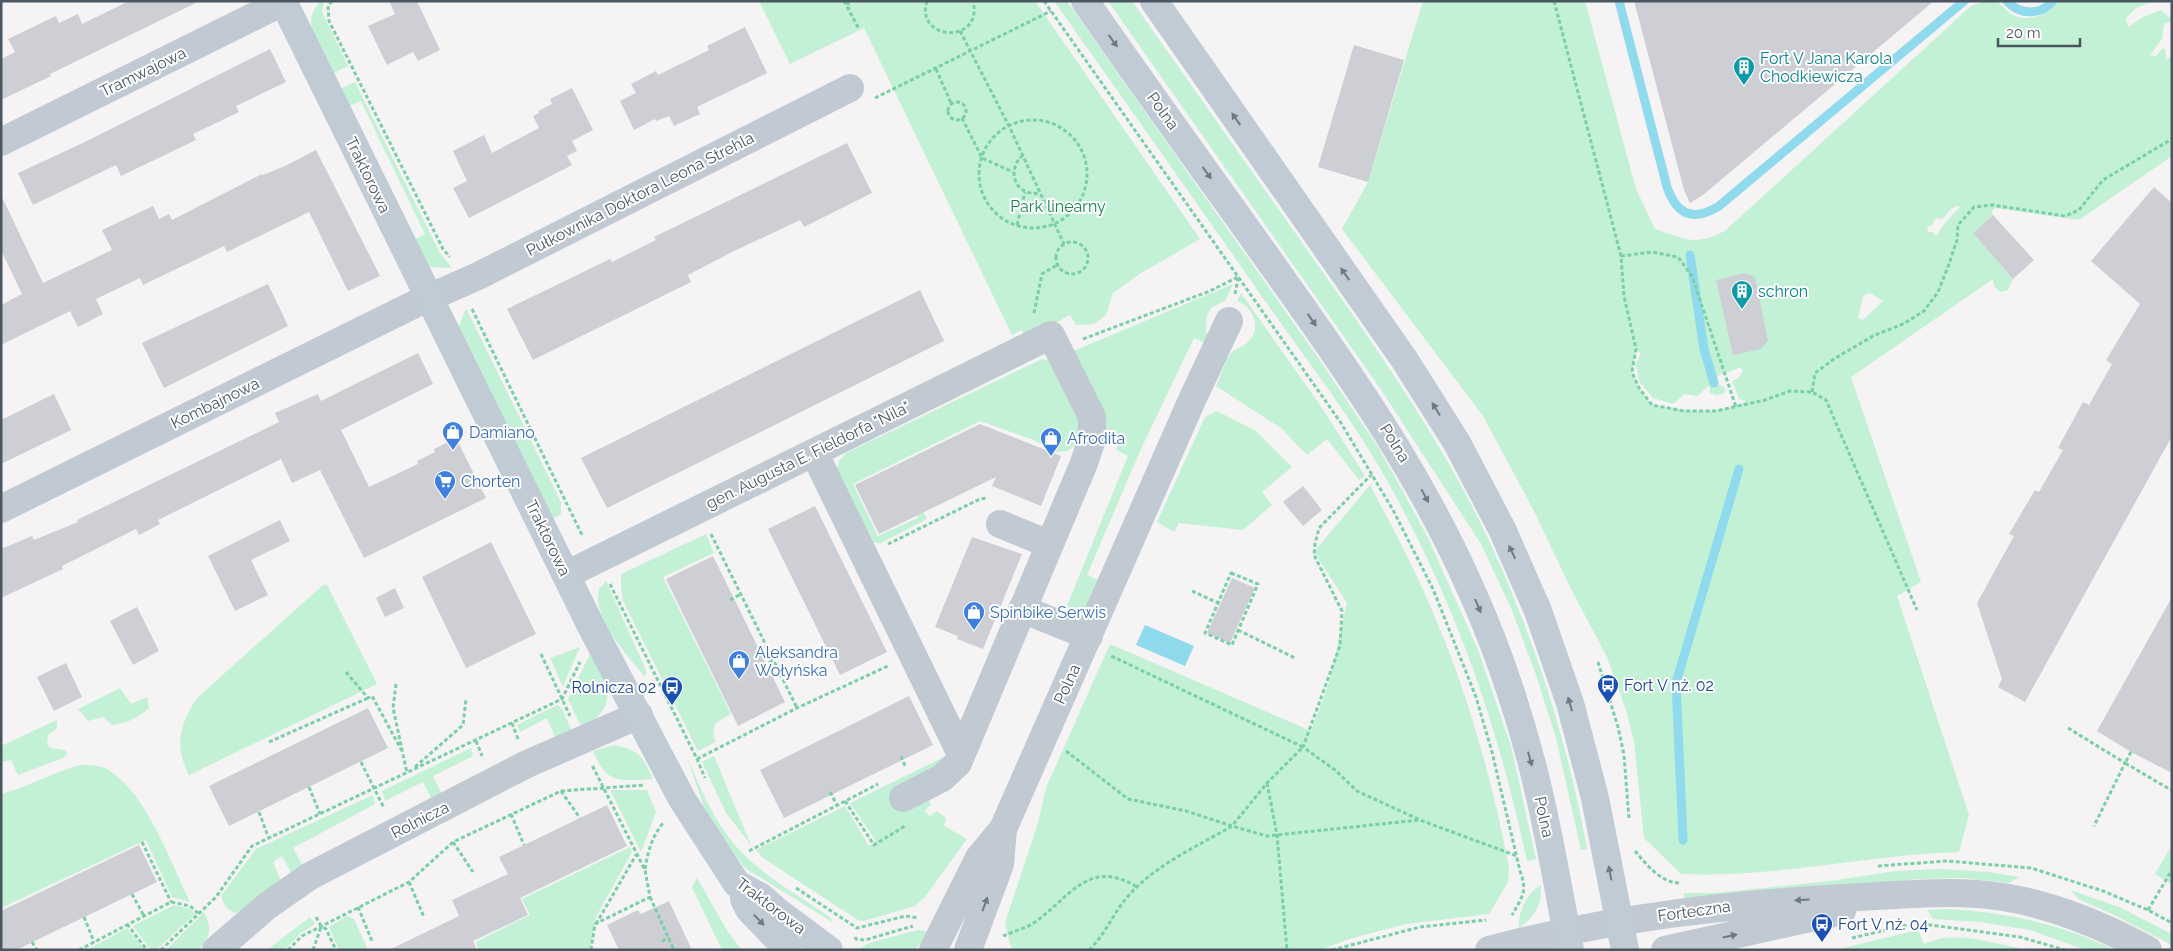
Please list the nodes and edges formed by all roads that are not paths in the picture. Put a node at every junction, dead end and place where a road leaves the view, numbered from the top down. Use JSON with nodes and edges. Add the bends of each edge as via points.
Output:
{"nodes":[{"id":1,"x":284,"y":1,"type":"edge"},
{"id":2,"x":1085,"y":1,"type":"edge"},
{"id":3,"x":1154,"y":1,"type":"edge"},
{"id":4,"x":862,"y":93,"type":"road end"},
{"id":5,"x":1,"y":142,"type":"edge"},
{"id":6,"x":429,"y":297,"type":"junction"},
{"id":7,"x":1229,"y":321,"type":"dead end"},
{"id":8,"x":815,"y":452,"type":"junction"},
{"id":9,"x":1,"y":509,"type":"edge"},
{"id":10,"x":998,"y":512,"type":"road end"},
{"id":11,"x":1049,"y":544,"type":"junction"},
{"id":12,"x":566,"y":575,"type":"junction"},
{"id":13,"x":1022,"y":609,"type":"junction"},
{"id":14,"x":1096,"y":644,"type":"junction"},
{"id":15,"x":639,"y":715,"type":"junction"},
{"id":16,"x":961,"y":754,"type":"junction"},
{"id":17,"x":903,"y":798,"type":"dead end"},
{"id":18,"x":1003,"y":829,"type":"junction"},
{"id":19,"x":738,"y":884,"type":"junction"},
{"id":20,"x":1904,"y":895,"type":"junction"},
{"id":21,"x":1620,"y":921,"type":"junction"},
{"id":22,"x":1569,"y":941,"type":"edge"},
{"id":23,"x":216,"y":950,"type":"edge"},
{"id":24,"x":788,"y":950,"type":"edge"},
{"id":25,"x":829,"y":950,"type":"edge"},
{"id":26,"x":933,"y":950,"type":"edge"},
{"id":27,"x":968,"y":950,"type":"edge"},
{"id":28,"x":1488,"y":950,"type":"edge"},
{"id":29,"x":1625,"y":950,"type":"edge"},
{"id":30,"x":1665,"y":950,"type":"edge"},
{"id":31,"x":2148,"y":950,"type":"edge"}],
"edges":[{"from":1,"to":5,"type":"street","name":"Tramwajowa"},
{"from":1,"to":6,"type":"street","name":"Traktorowa"},
{"from":2,"to":22,"type":"street","name":"Polna","one_way":true,"via":[[1340,360],[1401,454],[1439,521],[1479,608],[1513,700],[1546,822]]},
{"from":21,"to":3,"type":"street","one_way":true,"via":[[1595,798],[1564,684],[1538,611],[1502,528],[1457,443],[1404,360]]},
{"from":4,"to":6,"type":"street","name":"Pułkownika Doktora Leona Strehla"},
{"from":6,"to":9,"type":"street","name":"Kombajnowa"},
{"from":6,"to":12,"type":"street","name":"Traktorowa"},
{"from":7,"to":14,"type":"street","name":"Polna","via":[[1192,400]]},
{"from":8,"to":11,"type":"street","name":"gen. Augusta E. Fieldorfa \"Nila\"","via":[[1025,348],[1054,342],[1092,417],[1092,440]]},
{"from":8,"to":12,"type":"street","name":"gen. Augusta E. Fieldorfa \"Nila\""},
{"from":8,"to":16,"type":"street"},
{"from":10,"to":11,"type":"street"},
{"from":11,"to":13,"type":"street"},
{"from":12,"to":15,"type":"street","name":"Traktorowa"},
{"from":13,"to":14,"type":"street"},
{"from":13,"to":16,"type":"street"},
{"from":14,"to":18,"type":"street","name":"Polna"},
{"from":15,"to":19,"type":"street","name":"Traktorowa","via":[[682,799]]},
{"from":15,"to":23,"type":"street","name":"Rolnicza","via":[[527,764],[303,881],[267,906]]},
{"from":16,"to":17,"type":"street","via":[[950,772]]},
{"from":18,"to":26,"type":"street","name":"Polna","via":[[979,858]]},
{"from":27,"to":18,"type":"street","name":"Polna","one_way":true,"via":[[1000,864]]},
{"from":19,"to":24,"type":"street","one_way":true,"via":[[748,909]]},
{"from":19,"to":25,"type":"street","name":"Traktorowa","via":[[761,896]]},
{"from":20,"to":21,"type":"street","name":"Forteczna","one_way":true,"via":[[1733,905]]},
{"from":30,"to":20,"type":"street","name":"Forteczna","one_way":true},
{"from":20,"to":31,"type":"street","name":"Forteczna","via":[[1946,892],[2003,897],[2076,916]]},
{"from":21,"to":22,"type":"street","name":"Forteczna"},
{"from":21,"to":29,"type":"street"},
{"from":22,"to":28,"type":"street","name":"Forteczna"}]}
